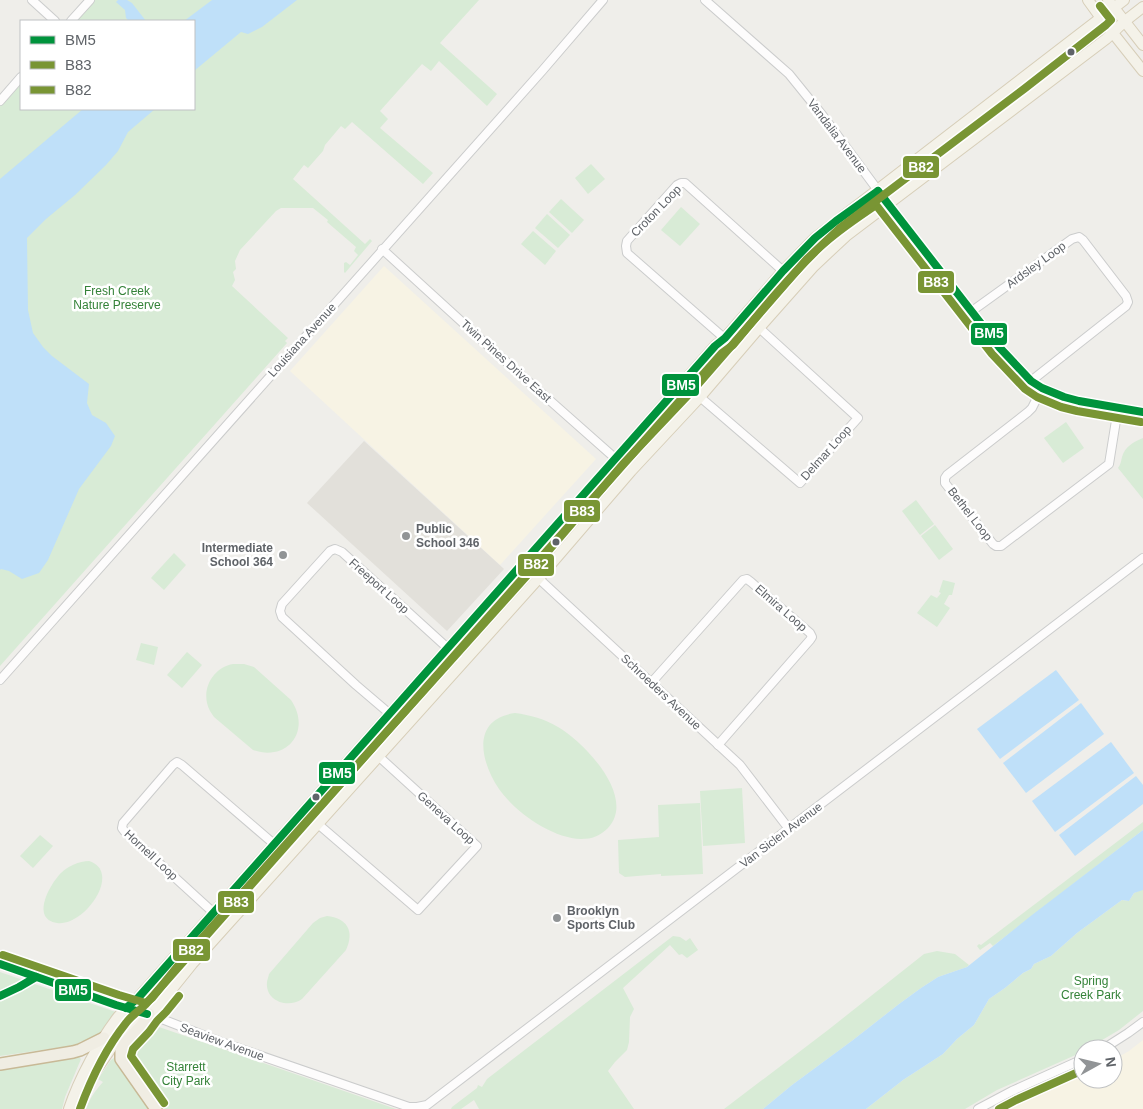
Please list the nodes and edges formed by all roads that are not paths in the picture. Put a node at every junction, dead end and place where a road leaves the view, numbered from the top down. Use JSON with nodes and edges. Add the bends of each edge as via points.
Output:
{"nodes":[{"id":1,"x":32,"y":0,"type":"edge"},
{"id":2,"x":90,"y":0,"type":"edge"},
{"id":3,"x":603,"y":0,"type":"edge"},
{"id":4,"x":705,"y":0,"type":"edge"},
{"id":5,"x":1088,"y":0,"type":"edge"},
{"id":6,"x":1124,"y":0,"type":"edge"},
{"id":7,"x":1111,"y":4,"type":"edge"},
{"id":8,"x":1143,"y":7,"type":"edge"},
{"id":9,"x":1101,"y":18,"type":"junction"},
{"id":10,"x":54,"y":20,"type":"edge"},
{"id":11,"x":72,"y":20,"type":"edge"},
{"id":12,"x":1124,"y":21,"type":"junction"},
{"id":13,"x":1112,"y":33,"type":"junction"},
{"id":14,"x":1143,"y":45,"type":"edge"},
{"id":15,"x":1143,"y":71,"type":"edge"},
{"id":16,"x":20,"y":78,"type":"edge"},
{"id":17,"x":1,"y":99,"type":"edge"},
{"id":18,"x":878,"y":190,"type":"junction"},
{"id":19,"x":888,"y":204,"type":"junction"},
{"id":20,"x":382,"y":249,"type":"junction"},
{"id":21,"x":783,"y":271,"type":"junction"},
{"id":22,"x":972,"y":312,"type":"junction"},
{"id":23,"x":745,"y":315,"type":"junction"},
{"id":24,"x":759,"y":328,"type":"junction"},
{"id":25,"x":725,"y":338,"type":"junction"},
{"id":26,"x":739,"y":351,"type":"junction"},
{"id":27,"x":1031,"y":381,"type":"junction"},
{"id":28,"x":1042,"y":388,"type":"junction"},
{"id":29,"x":700,"y":397,"type":"junction"},
{"id":30,"x":1118,"y":408,"type":"junction"},
{"id":31,"x":1143,"y":412,"type":"edge"},
{"id":32,"x":616,"y":459,"type":"junction"},
{"id":33,"x":631,"y":471,"type":"junction"},
{"id":34,"x":1143,"y":558,"type":"edge"},
{"id":35,"x":523,"y":564,"type":"junction"},
{"id":36,"x":539,"y":578,"type":"junction"},
{"id":37,"x":448,"y":648,"type":"junction"},
{"id":38,"x":463,"y":662,"type":"junction"},
{"id":39,"x":0,"y":680,"type":"edge"},
{"id":40,"x":651,"y":683,"type":"junction"},
{"id":41,"x":390,"y":714,"type":"junction"},
{"id":42,"x":364,"y":743,"type":"junction"},
{"id":43,"x":718,"y":745,"type":"junction"},
{"id":44,"x":378,"y":756,"type":"junction"},
{"id":45,"x":318,"y":824,"type":"junction"},
{"id":46,"x":789,"y":829,"type":"junction"},
{"id":47,"x":274,"y":844,"type":"junction"},
{"id":48,"x":213,"y":912,"type":"junction"},
{"id":49,"x":227,"y":925,"type":"junction"},
{"id":50,"x":0,"y":964,"type":"edge"},
{"id":51,"x":126,"y":1008,"type":"junction"},
{"id":52,"x":149,"y":1014,"type":"junction"},
{"id":53,"x":1143,"y":1022,"type":"edge"},
{"id":54,"x":104,"y":1038,"type":"junction"},
{"id":55,"x":1119,"y":1039,"type":"edge"},
{"id":56,"x":0,"y":1064,"type":"edge"},
{"id":57,"x":1073,"y":1064,"type":"edge"},
{"id":58,"x":417,"y":1108,"type":"joint"},
{"id":59,"x":69,"y":1109,"type":"edge"},
{"id":60,"x":79,"y":1109,"type":"edge"},
{"id":61,"x":156,"y":1109,"type":"edge"},
{"id":62,"x":978,"y":1109,"type":"edge"}],
"edges":[{"from":1,"to":10,"type":"street"},
{"from":2,"to":11,"type":"street"},
{"from":3,"to":20,"type":"street","name":"Louisiana Avenue"},
{"from":4,"to":18,"type":"street","name":"Vandalia Avenue","via":[[790,74]]},
{"from":5,"to":9,"type":"main road"},
{"from":6,"to":7,"type":"main road"},
{"from":7,"to":9,"type":"main road"},
{"from":7,"to":12,"type":"main road"},
{"from":8,"to":12,"type":"main road"},
{"from":9,"to":13,"type":"main road"},
{"from":9,"to":18,"type":"main road"},
{"from":12,"to":13,"type":"main road"},
{"from":12,"to":14,"type":"main road"},
{"from":13,"to":15,"type":"main road"},
{"from":13,"to":19,"type":"main road"},
{"from":16,"to":17,"type":"street"},
{"from":18,"to":19,"type":"street","name":"Vandalia Avenue"},
{"from":18,"to":21,"type":"main road","via":[[815,238]]},
{"from":19,"to":22,"type":"street","name":"Vandalia Avenue"},
{"from":19,"to":24,"type":"main road","via":[[829,251]]},
{"from":20,"to":32,"type":"street","name":"Twin Pines Drive East"},
{"from":20,"to":39,"type":"street","name":"Louisiana Avenue"},
{"from":21,"to":23,"type":"main road"},
{"from":21,"to":25,"type":"street","name":"Croton Loop","via":[[681,182],[627,241],[627,253]]},
{"from":22,"to":27,"type":"street","name":"Vandalia Avenue"},
{"from":22,"to":27,"type":"street","name":"Ardsley Loop","via":[[1072,239],[1079,237],[1083,240],[1128,302]]},
{"from":23,"to":24,"type":"street","name":"Delmar Loop"},
{"from":23,"to":25,"type":"main road"},
{"from":24,"to":26,"type":"main road"},
{"from":24,"to":29,"type":"street","name":"Delmar Loop","via":[[858,418],[800,483]]},
{"from":25,"to":26,"type":"street","name":"Croton Loop"},
{"from":25,"to":32,"type":"main road"},
{"from":26,"to":29,"type":"main road"},
{"from":27,"to":28,"type":"street","name":"Vandalia Avenue"},
{"from":28,"to":30,"type":"street","name":"Vandalia Avenue","via":[[1079,401]]},
{"from":28,"to":30,"type":"street","name":"Bethel Loop","via":[[1028,412],[945,478],[945,483],[996,546],[1001,546],[1109,464]]},
{"from":29,"to":33,"type":"main road"},
{"from":30,"to":31,"type":"street","name":"Vandalia Avenue"},
{"from":32,"to":33,"type":"street","name":"Twin Pines Drive East"},
{"from":32,"to":35,"type":"main road"},
{"from":33,"to":36,"type":"main road"},
{"from":34,"to":46,"type":"street","name":"Van Siclen Avenue"},
{"from":35,"to":36,"type":"street","name":"Schroeders Avenue"},
{"from":35,"to":37,"type":"main road"},
{"from":36,"to":38,"type":"main road"},
{"from":36,"to":40,"type":"street","name":"Schroeders Avenue"},
{"from":37,"to":38,"type":"street","name":"Freeport Loop"},
{"from":37,"to":41,"type":"main road"},
{"from":37,"to":41,"type":"street","name":"Freeport Loop","via":[[342,552],[335,550],[330,551],[282,604],[282,617]]},
{"from":38,"to":44,"type":"main road"},
{"from":40,"to":43,"type":"street","name":"Schroeders Avenue"},
{"from":40,"to":43,"type":"street","name":"Elmira Loop","via":[[743,580],[752,582],[810,633],[810,640]]},
{"from":41,"to":42,"type":"main road"},
{"from":42,"to":44,"type":"street","name":"Geneva Loop"},
{"from":42,"to":47,"type":"main road"},
{"from":43,"to":46,"type":"street","name":"Schroeders Avenue","via":[[740,765]]},
{"from":44,"to":45,"type":"main road"},
{"from":44,"to":45,"type":"street","name":"Geneva Loop","via":[[477,846],[418,910]]},
{"from":45,"to":49,"type":"main road"},
{"from":46,"to":58,"type":"street","name":"Van Siclen Avenue","via":[[427,1105]]},
{"from":47,"to":48,"type":"main road"},
{"from":47,"to":48,"type":"street","name":"Hornell Loop","via":[[182,765],[177,762],[173,765],[122,828]]},
{"from":48,"to":49,"type":"street","name":"Hornell Loop"},
{"from":48,"to":51,"type":"main road"},
{"from":49,"to":52,"type":"main road"},
{"from":50,"to":51,"type":"street","name":"Seaview Avenue"},
{"from":51,"to":52,"type":"street","name":"Seaview Avenue"},
{"from":51,"to":54,"type":"main road"},
{"from":52,"to":58,"type":"street","name":"Seaview Avenue","via":[[221,1042]]},
{"from":52,"to":60,"type":"main road","via":[[123,1032],[116,1041],[94,1073]]},
{"from":52,"to":61,"type":"highway","via":[[125,1043],[121,1058]]},
{"from":53,"to":55,"type":"street"},
{"from":54,"to":56,"type":"highway","via":[[80,1050]]},
{"from":54,"to":59,"type":"main road"},
{"from":57,"to":62,"type":"street"}]}
